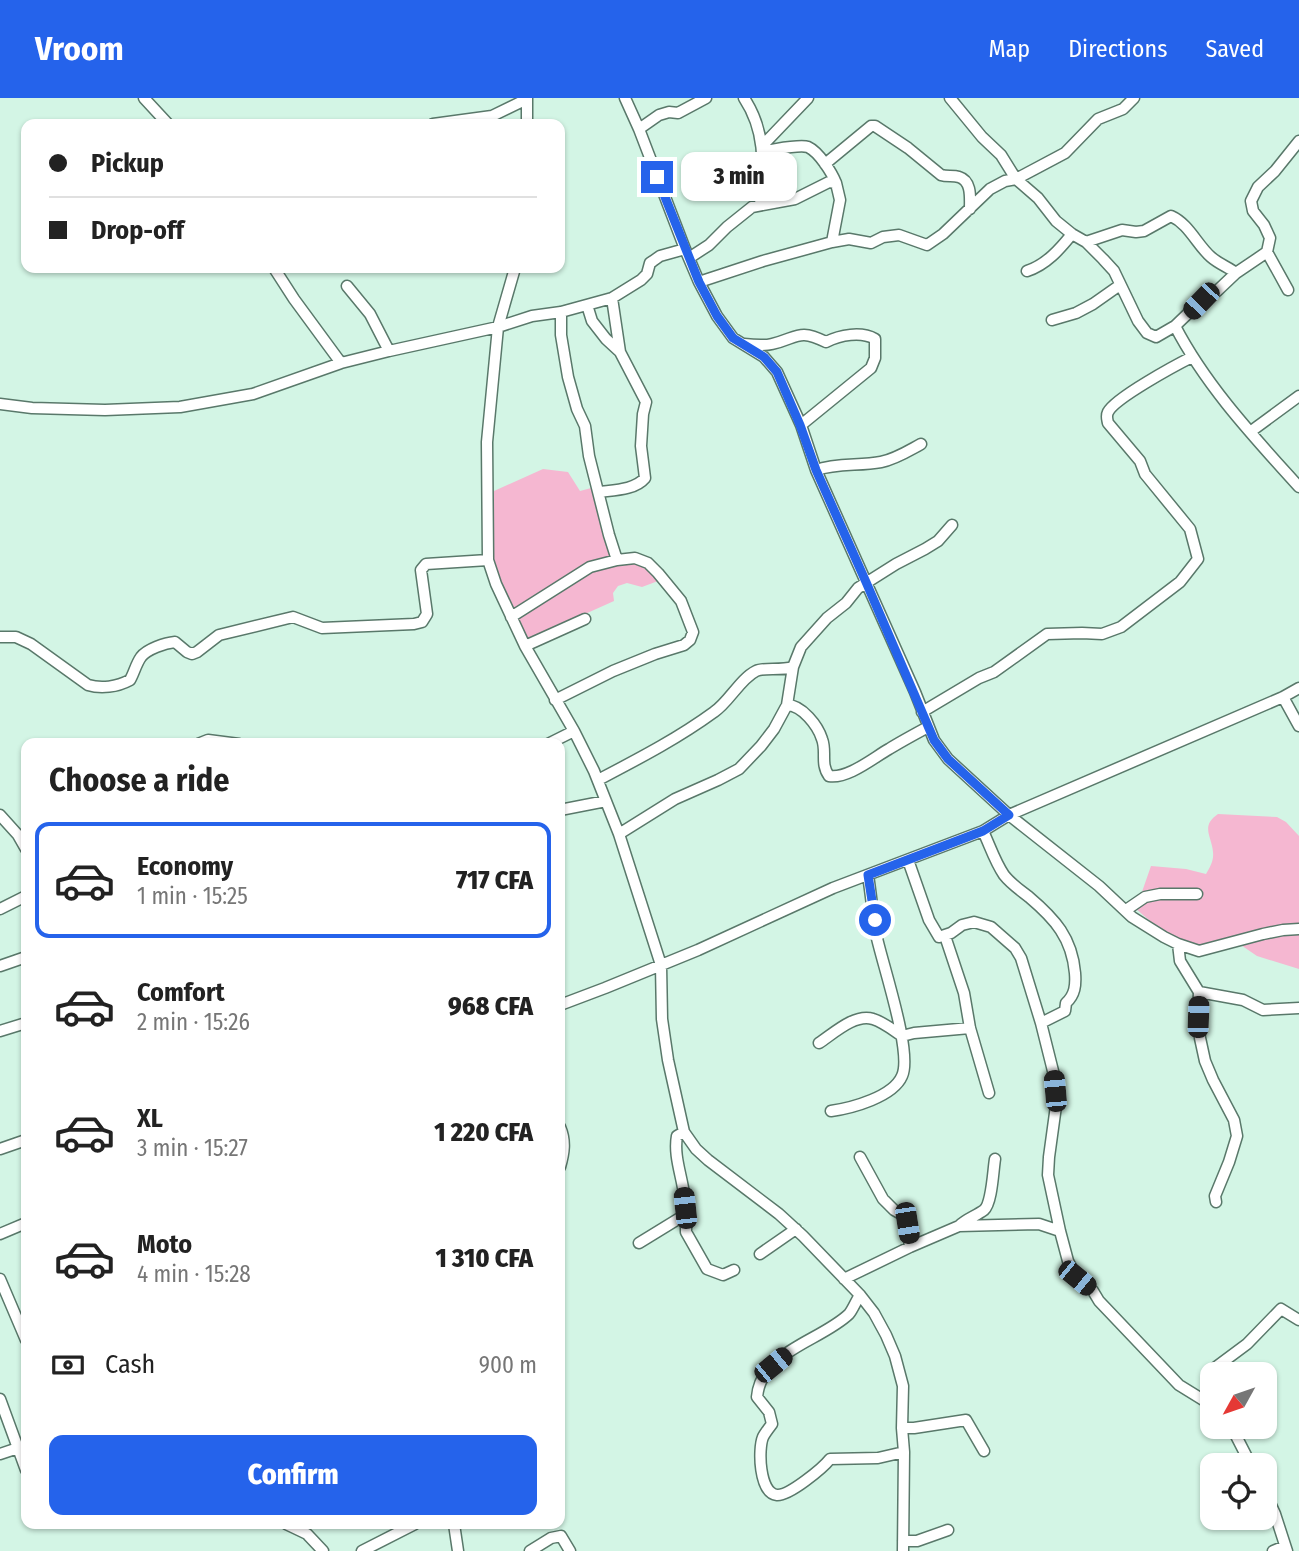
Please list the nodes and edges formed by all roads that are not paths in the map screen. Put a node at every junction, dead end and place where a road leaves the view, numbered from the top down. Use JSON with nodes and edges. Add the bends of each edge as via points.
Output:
{"nodes":[{"id":1,"x":144,"y":98,"type":"edge"},
{"id":2,"x":527,"y":98,"type":"edge"},
{"id":3,"x":625,"y":98,"type":"edge"},
{"id":4,"x":706,"y":98,"type":"edge"},
{"id":5,"x":744,"y":98,"type":"edge"},
{"id":6,"x":808,"y":98,"type":"edge"},
{"id":7,"x":950,"y":98,"type":"edge"},
{"id":8,"x":1134,"y":98,"type":"edge"},
{"id":9,"x":163,"y":119,"type":"edge"},
{"id":10,"x":470,"y":119,"type":"edge"},
{"id":11,"x":527,"y":119,"type":"edge"},
{"id":12,"x":755,"y":121,"type":"junction"},
{"id":13,"x":778,"y":128,"type":"junction"},
{"id":14,"x":639,"y":129,"type":"junction"},
{"id":15,"x":1299,"y":141,"type":"edge"},
{"id":16,"x":763,"y":148,"type":"junction"},
{"id":17,"x":825,"y":164,"type":"junction"},
{"id":18,"x":1016,"y":179,"type":"junction"},
{"id":19,"x":836,"y":183,"type":"junction"},
{"id":20,"x":760,"y":205,"type":"junction"},
{"id":21,"x":970,"y":209,"type":"junction"},
{"id":22,"x":1072,"y":234,"type":"junction"},
{"id":23,"x":832,"y":242,"type":"junction"},
{"id":24,"x":1086,"y":243,"type":"junction"},
{"id":25,"x":1267,"y":251,"type":"junction"},
{"id":26,"x":687,"y":254,"type":"junction"},
{"id":27,"x":1027,"y":271,"type":"dead end"},
{"id":28,"x":277,"y":273,"type":"edge"},
{"id":29,"x":514,"y":273,"type":"edge"},
{"id":30,"x":1236,"y":273,"type":"junction"},
{"id":31,"x":699,"y":282,"type":"junction"},
{"id":32,"x":1120,"y":285,"type":"junction"},
{"id":33,"x":347,"y":286,"type":"dead end"},
{"id":34,"x":1288,"y":290,"type":"dead end"},
{"id":35,"x":612,"y":298,"type":"junction"},
{"id":36,"x":587,"y":305,"type":"junction"},
{"id":37,"x":561,"y":312,"type":"junction"},
{"id":38,"x":1052,"y":320,"type":"dead end"},
{"id":39,"x":1175,"y":326,"type":"junction"},
{"id":40,"x":498,"y":327,"type":"junction"},
{"id":41,"x":744,"y":344,"type":"junction"},
{"id":42,"x":389,"y":351,"type":"junction"},
{"id":43,"x":620,"y":352,"type":"junction"},
{"id":44,"x":1192,"y":356,"type":"junction"},
{"id":45,"x":341,"y":363,"type":"junction"},
{"id":46,"x":1299,"y":397,"type":"edge"},
{"id":47,"x":0,"y":404,"type":"edge"},
{"id":48,"x":800,"y":425,"type":"junction"},
{"id":49,"x":1250,"y":432,"type":"junction"},
{"id":50,"x":921,"y":444,"type":"dead end"},
{"id":51,"x":816,"y":470,"type":"junction"},
{"id":52,"x":1299,"y":487,"type":"edge"},
{"id":53,"x":599,"y":492,"type":"junction"},
{"id":54,"x":952,"y":525,"type":"dead end"},
{"id":55,"x":488,"y":559,"type":"junction"},
{"id":56,"x":617,"y":560,"type":"junction"},
{"id":57,"x":866,"y":582,"type":"junction"},
{"id":58,"x":512,"y":617,"type":"junction"},
{"id":59,"x":585,"y":619,"type":"dead end"},
{"id":60,"x":0,"y":637,"type":"edge"},
{"id":61,"x":525,"y":646,"type":"junction"},
{"id":62,"x":793,"y":667,"type":"junction"},
{"id":63,"x":1299,"y":688,"type":"edge"},
{"id":64,"x":1283,"y":698,"type":"junction"},
{"id":65,"x":555,"y":700,"type":"junction"},
{"id":66,"x":787,"y":705,"type":"junction"},
{"id":67,"x":922,"y":712,"type":"junction"},
{"id":68,"x":1299,"y":726,"type":"edge"},
{"id":69,"x":928,"y":727,"type":"junction"},
{"id":70,"x":574,"y":730,"type":"junction"},
{"id":71,"x":559,"y":738,"type":"edge"},
{"id":72,"x":598,"y":780,"type":"junction"},
{"id":73,"x":606,"y":801,"type":"junction"},
{"id":74,"x":565,"y":809,"type":"edge"},
{"id":75,"x":0,"y":815,"type":"edge"},
{"id":76,"x":1009,"y":815,"type":"junction"},
{"id":77,"x":983,"y":831,"type":"junction"},
{"id":78,"x":21,"y":832,"type":"edge"},
{"id":79,"x":619,"y":834,"type":"junction"},
{"id":80,"x":908,"y":860,"type":"junction"},
{"id":81,"x":868,"y":875,"type":"junction"},
{"id":82,"x":1196,"y":894,"type":"dead end"},
{"id":83,"x":21,"y":898,"type":"edge"},
{"id":84,"x":0,"y":909,"type":"edge"},
{"id":85,"x":1126,"y":910,"type":"junction"},
{"id":86,"x":1299,"y":929,"type":"edge"},
{"id":87,"x":945,"y":936,"type":"junction"},
{"id":88,"x":1178,"y":944,"type":"junction"},
{"id":89,"x":21,"y":959,"type":"edge"},
{"id":90,"x":0,"y":965,"type":"edge"},
{"id":91,"x":661,"y":965,"type":"junction"},
{"id":92,"x":1199,"y":992,"type":"junction"},
{"id":93,"x":565,"y":1003,"type":"edge"},
{"id":94,"x":1299,"y":1008,"type":"edge"},
{"id":95,"x":1041,"y":1023,"type":"junction"},
{"id":96,"x":21,"y":1025,"type":"edge"},
{"id":97,"x":971,"y":1028,"type":"junction"},
{"id":98,"x":0,"y":1031,"type":"edge"},
{"id":99,"x":902,"y":1036,"type":"junction"},
{"id":100,"x":818,"y":1043,"type":"dead end"},
{"id":101,"x":989,"y":1093,"type":"dead end"},
{"id":102,"x":831,"y":1111,"type":"dead end"},
{"id":103,"x":684,"y":1132,"type":"junction"},
{"id":104,"x":21,"y":1142,"type":"edge"},
{"id":105,"x":0,"y":1149,"type":"edge"},
{"id":106,"x":860,"y":1157,"type":"dead end"},
{"id":107,"x":995,"y":1159,"type":"dead end"},
{"id":108,"x":1216,"y":1202,"type":"dead end"},
{"id":109,"x":682,"y":1216,"type":"junction"},
{"id":110,"x":21,"y":1225,"type":"edge"},
{"id":111,"x":959,"y":1226,"type":"junction"},
{"id":112,"x":796,"y":1229,"type":"junction"},
{"id":113,"x":1060,"y":1231,"type":"junction"},
{"id":114,"x":0,"y":1234,"type":"edge"},
{"id":115,"x":639,"y":1243,"type":"dead end"},
{"id":116,"x":910,"y":1247,"type":"junction"},
{"id":117,"x":760,"y":1254,"type":"dead end"},
{"id":118,"x":734,"y":1270,"type":"dead end"},
{"id":119,"x":0,"y":1279,"type":"edge"},
{"id":120,"x":844,"y":1279,"type":"junction"},
{"id":121,"x":860,"y":1295,"type":"junction"},
{"id":122,"x":1299,"y":1320,"type":"edge"},
{"id":123,"x":21,"y":1328,"type":"edge"},
{"id":124,"x":1223,"y":1362,"type":"edge"},
{"id":125,"x":1200,"y":1398,"type":"edge"},
{"id":126,"x":0,"y":1399,"type":"edge"},
{"id":127,"x":902,"y":1427,"type":"junction"},
{"id":128,"x":18,"y":1448,"type":"junction"},
{"id":129,"x":984,"y":1451,"type":"dead end"},
{"id":130,"x":904,"y":1452,"type":"junction"},
{"id":131,"x":0,"y":1454,"type":"edge"},
{"id":132,"x":21,"y":1456,"type":"edge"},
{"id":133,"x":1277,"y":1525,"type":"edge"},
{"id":134,"x":296,"y":1529,"type":"edge"},
{"id":135,"x":405,"y":1529,"type":"edge"},
{"id":136,"x":455,"y":1529,"type":"edge"},
{"id":137,"x":948,"y":1530,"type":"dead end"},
{"id":138,"x":903,"y":1546,"type":"edge"},
{"id":139,"x":1286,"y":1549,"type":"edge"},
{"id":140,"x":323,"y":1551,"type":"edge"},
{"id":141,"x":362,"y":1551,"type":"edge"},
{"id":142,"x":458,"y":1551,"type":"edge"},
{"id":143,"x":530,"y":1551,"type":"edge"},
{"id":144,"x":570,"y":1551,"type":"edge"},
{"id":145,"x":1273,"y":1551,"type":"edge"}],
"edges":[{"from":1,"to":9,"type":"street"},
{"from":2,"to":10,"type":"street","via":[[492,116]]},
{"from":2,"to":11,"type":"street"},
{"from":3,"to":14,"type":"street"},
{"from":4,"to":14,"type":"street","via":[[678,113],[659,115]]},
{"from":5,"to":12,"type":"street"},
{"from":6,"to":13,"type":"street"},
{"from":7,"to":18,"type":"street","via":[[1001,155]]},
{"from":8,"to":18,"type":"street","via":[[1123,109],[1098,119],[1065,153]]},
{"from":12,"to":13,"type":"street"},
{"from":12,"to":16,"type":"street"},
{"from":13,"to":16,"type":"street"},
{"from":14,"to":26,"type":"street"},
{"from":15,"to":25,"type":"street","via":[[1251,201],[1270,238]]},
{"from":16,"to":17,"type":"street","via":[[802,146]]},
{"from":16,"to":20,"type":"street"},
{"from":17,"to":19,"type":"street"},
{"from":17,"to":21,"type":"street","via":[[875,126],[941,174],[966,181]]},
{"from":18,"to":21,"type":"street","via":[[990,189]]},
{"from":18,"to":22,"type":"street"},
{"from":19,"to":20,"type":"street","via":[[795,199]]},
{"from":19,"to":23,"type":"street","via":[[840,201]]},
{"from":20,"to":26,"type":"street","via":[[746,210],[709,245]]},
{"from":21,"to":23,"type":"street","via":[[927,245],[899,235],[871,243]]},
{"from":22,"to":24,"type":"street"},
{"from":22,"to":27,"type":"street","via":[[1059,250]]},
{"from":23,"to":31,"type":"street"},
{"from":24,"to":30,"type":"street","via":[[1122,230],[1144,231],[1171,216],[1211,258]]},
{"from":24,"to":32,"type":"street","via":[[1114,271]]},
{"from":25,"to":30,"type":"street"},
{"from":25,"to":34,"type":"street"},
{"from":26,"to":31,"type":"street"},
{"from":26,"to":35,"type":"street","via":[[653,261],[641,280]]},
{"from":28,"to":45,"type":"street"},
{"from":29,"to":40,"type":"street"},
{"from":30,"to":39,"type":"street"},
{"from":31,"to":41,"type":"street","via":[[717,316],[733,338]]},
{"from":32,"to":38,"type":"street","via":[[1076,313]]},
{"from":32,"to":39,"type":"street","via":[[1151,336]]},
{"from":33,"to":42,"type":"street","via":[[370,314]]},
{"from":35,"to":36,"type":"street"},
{"from":35,"to":43,"type":"street"},
{"from":36,"to":37,"type":"street"},
{"from":36,"to":43,"type":"street","via":[[592,321]]},
{"from":37,"to":40,"type":"street"},
{"from":37,"to":53,"type":"street","via":[[568,377],[585,426]]},
{"from":39,"to":44,"type":"street"},
{"from":40,"to":42,"type":"street"},
{"from":40,"to":55,"type":"street","via":[[487,442]]},
{"from":41,"to":48,"type":"street","via":[[777,372]]},
{"from":41,"to":48,"type":"street","via":[[771,345],[797,334],[826,342],[853,335],[875,340],[871,368]]},
{"from":42,"to":45,"type":"street"},
{"from":43,"to":53,"type":"street","via":[[646,402],[645,478],[638,485]]},
{"from":44,"to":49,"type":"street"},
{"from":44,"to":67,"type":"street","via":[[1118,402],[1107,416],[1145,474],[1190,529],[1198,559],[1180,582],[1122,627],[1102,634],[1047,634],[994,672]]},
{"from":45,"to":47,"type":"street","via":[[253,394],[180,407],[105,410]]},
{"from":46,"to":49,"type":"street"},
{"from":48,"to":51,"type":"street"},
{"from":49,"to":52,"type":"street"},
{"from":50,"to":51,"type":"street","via":[[892,459]]},
{"from":51,"to":57,"type":"street"},
{"from":53,"to":56,"type":"street"},
{"from":54,"to":57,"type":"street","via":[[938,541]]},
{"from":55,"to":58,"type":"street"},
{"from":55,"to":60,"type":"street","via":[[423,566],[427,614],[422,622],[322,628],[293,617],[219,635],[192,654],[169,642],[141,657],[130,680],[118,685],[88,685],[31,644],[16,637]]},
{"from":56,"to":58,"type":"street","via":[[590,567]]},
{"from":56,"to":65,"type":"street","via":[[635,558],[658,573],[681,601],[693,632],[690,640]]},
{"from":57,"to":62,"type":"street","via":[[801,647]]},
{"from":57,"to":67,"type":"street"},
{"from":58,"to":61,"type":"street"},
{"from":59,"to":61,"type":"street"},
{"from":61,"to":65,"type":"street"},
{"from":62,"to":66,"type":"street"},
{"from":62,"to":72,"type":"street","via":[[755,671],[717,710],[662,747]]},
{"from":63,"to":64,"type":"street"},
{"from":64,"to":68,"type":"street"},
{"from":64,"to":76,"type":"street"},
{"from":65,"to":70,"type":"street"},
{"from":66,"to":69,"type":"street","via":[[805,714],[818,732],[829,776],[861,767]]},
{"from":66,"to":79,"type":"street","via":[[767,738],[739,769],[675,799]]},
{"from":67,"to":69,"type":"street"},
{"from":69,"to":76,"type":"street","via":[[948,759]]},
{"from":70,"to":71,"type":"street"},
{"from":70,"to":72,"type":"street"},
{"from":72,"to":73,"type":"street"},
{"from":73,"to":74,"type":"street"},
{"from":73,"to":79,"type":"street"},
{"from":75,"to":78,"type":"street"},
{"from":76,"to":77,"type":"street"},
{"from":76,"to":85,"type":"street"},
{"from":77,"to":80,"type":"street"},
{"from":77,"to":95,"type":"street","via":[[1010,883],[1050,917],[1068,941],[1076,984],[1072,998],[1065,1011]]},
{"from":79,"to":91,"type":"street"},
{"from":80,"to":81,"type":"street"},
{"from":80,"to":87,"type":"street","via":[[929,920],[939,937]]},
{"from":81,"to":91,"type":"street"},
{"from":81,"to":99,"type":"street","via":[[876,934]]},
{"from":82,"to":85,"type":"street","via":[[1145,897]]},
{"from":83,"to":84,"type":"street"},
{"from":85,"to":88,"type":"street"},
{"from":86,"to":88,"type":"street","via":[[1199,951]]},
{"from":87,"to":95,"type":"street","via":[[974,922],[1003,937],[1021,958]]},
{"from":87,"to":97,"type":"street"},
{"from":88,"to":92,"type":"street","via":[[1180,961]]},
{"from":89,"to":90,"type":"street"},
{"from":91,"to":93,"type":"street"},
{"from":91,"to":103,"type":"street","via":[[662,1019]]},
{"from":92,"to":94,"type":"street","via":[[1243,1000],[1263,1010]]},
{"from":92,"to":108,"type":"street","via":[[1205,1060],[1234,1119],[1237,1136]]},
{"from":95,"to":113,"type":"street","via":[[1054,1075],[1056,1106],[1048,1175]]},
{"from":96,"to":98,"type":"street"},
{"from":97,"to":99,"type":"street"},
{"from":97,"to":101,"type":"street"},
{"from":99,"to":100,"type":"street","via":[[869,1017],[852,1021]]},
{"from":99,"to":102,"type":"street","via":[[902,1076],[891,1089],[873,1100]]},
{"from":103,"to":109,"type":"street","via":[[677,1136],[675,1147],[684,1198]]},
{"from":103,"to":112,"type":"street","via":[[708,1160]]},
{"from":104,"to":105,"type":"street"},
{"from":106,"to":116,"type":"street","via":[[883,1199],[903,1215]]},
{"from":107,"to":111,"type":"street","via":[[991,1200],[986,1209]]},
{"from":109,"to":115,"type":"street"},
{"from":109,"to":118,"type":"street","via":[[707,1269],[723,1275]]},
{"from":110,"to":114,"type":"street"},
{"from":111,"to":113,"type":"street","via":[[1039,1224]]},
{"from":111,"to":116,"type":"street"},
{"from":112,"to":117,"type":"street"},
{"from":112,"to":120,"type":"street"},
{"from":113,"to":125,"type":"street","via":[[1077,1278],[1179,1385]]},
{"from":116,"to":120,"type":"street"},
{"from":119,"to":123,"type":"street"},
{"from":120,"to":121,"type":"street"},
{"from":121,"to":127,"type":"street","via":[[895,1356],[903,1386]]},
{"from":121,"to":130,"type":"street","via":[[850,1313],[786,1353],[763,1376],[757,1397],[772,1424],[762,1439],[761,1475],[769,1490],[780,1495],[830,1459],[878,1458]]},
{"from":122,"to":124,"type":"street","via":[[1281,1309]]},
{"from":126,"to":128,"type":"street"},
{"from":127,"to":129,"type":"street","via":[[966,1420]]},
{"from":127,"to":130,"type":"street"},
{"from":128,"to":131,"type":"street"},
{"from":128,"to":132,"type":"street"},
{"from":130,"to":138,"type":"street"},
{"from":133,"to":139,"type":"street"},
{"from":134,"to":140,"type":"street"},
{"from":135,"to":141,"type":"street"},
{"from":136,"to":142,"type":"street"},
{"from":137,"to":138,"type":"street"},
{"from":139,"to":145,"type":"street"},
{"from":143,"to":144,"type":"street","via":[[561,1536]]}]}
